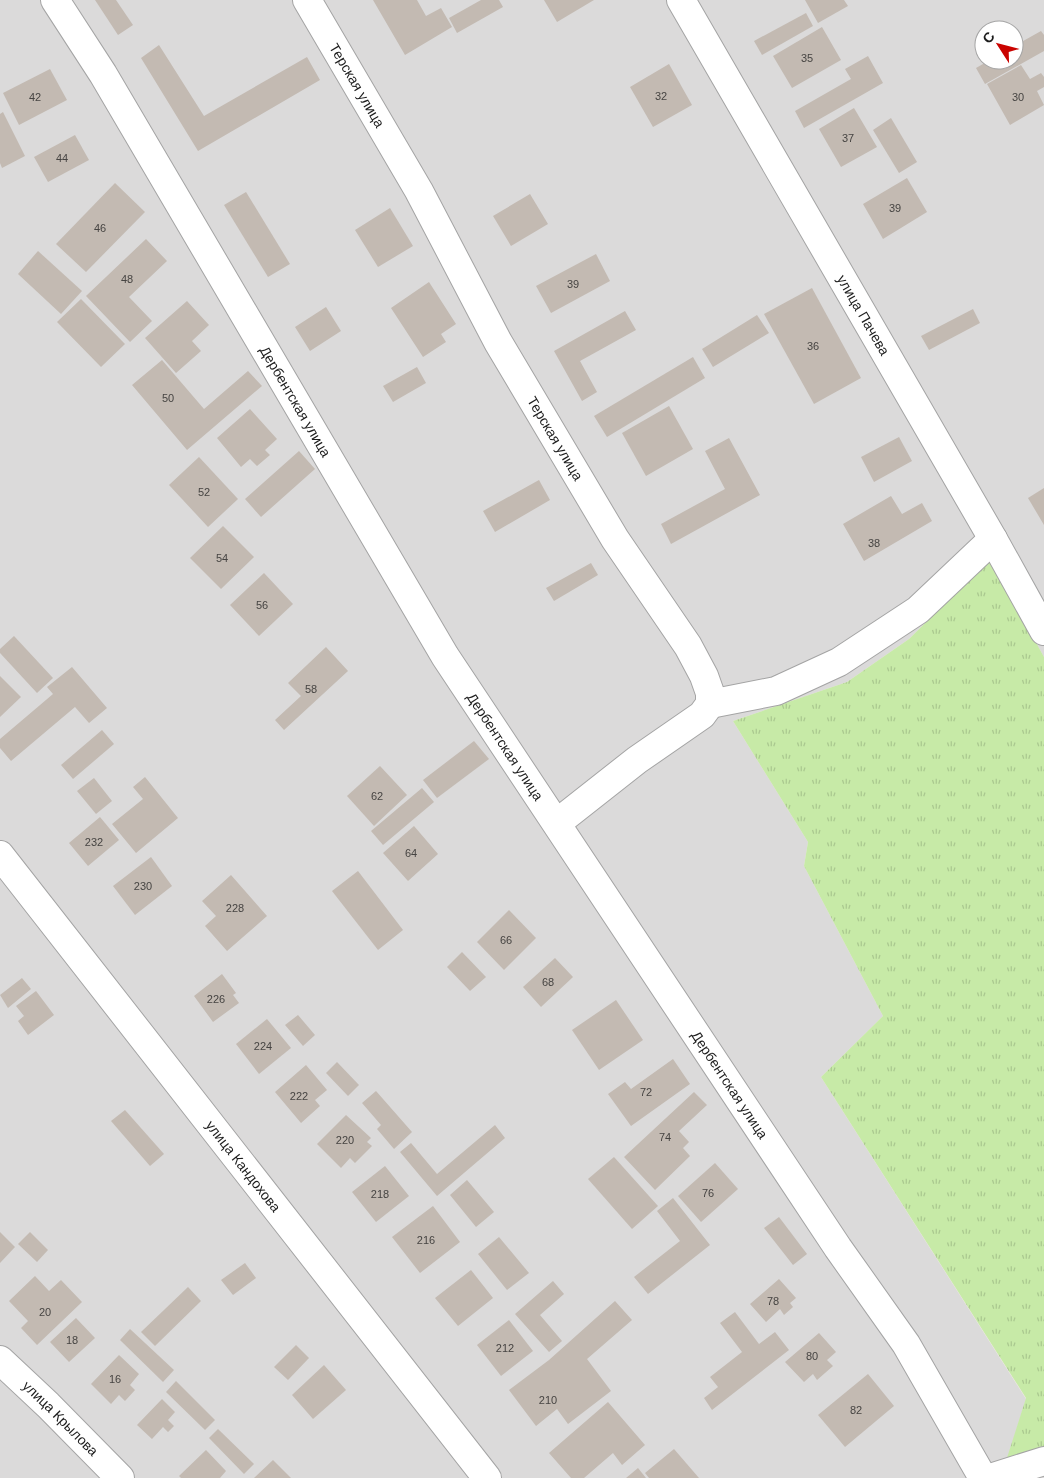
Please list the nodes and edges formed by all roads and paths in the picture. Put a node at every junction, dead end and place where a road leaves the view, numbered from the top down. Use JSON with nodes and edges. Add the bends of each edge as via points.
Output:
{"nodes":[{"id":1,"x":55,"y":0,"type":"edge"},
{"id":2,"x":307,"y":0,"type":"edge"},
{"id":3,"x":681,"y":0,"type":"edge"},
{"id":4,"x":993,"y":539,"type":"junction"},
{"id":5,"x":1044,"y":631,"type":"edge"},
{"id":6,"x":710,"y":704,"type":"junction"},
{"id":7,"x":557,"y":823,"type":"junction"},
{"id":8,"x":0,"y":855,"type":"edge"},
{"id":9,"x":0,"y":1360,"type":"edge"},
{"id":10,"x":1044,"y":1461,"type":"edge"},
{"id":11,"x":120,"y":1478,"type":"edge"},
{"id":12,"x":487,"y":1478,"type":"edge"},
{"id":13,"x":983,"y":1478,"type":"edge"},
{"id":14,"x":990,"y":1478,"type":"edge"}],
"edges":[{"from":1,"to":7,"type":"street","name":"Дербентская улица","via":[[103,74],[445,656]]},
{"from":2,"to":6,"type":"street","name":"Терская улица","via":[[418,191],[498,342],[615,539],[688,646],[704,676]]},
{"from":3,"to":4,"type":"street","name":"улица Пачева"},
{"from":4,"to":5,"type":"street","name":"улица Пачева"},
{"from":4,"to":6,"type":"street","via":[[918,610],[839,662],[776,691]]},
{"from":6,"to":7,"type":"street","via":[[693,722],[637,760]]},
{"from":7,"to":13,"type":"street","name":"Дербентская улица","via":[[838,1248],[906,1344]]},
{"from":8,"to":12,"type":"street","name":"улица Кандохова"},
{"from":9,"to":11,"type":"street","name":"улица Крылова"},
{"from":10,"to":14,"type":"street"}]}
